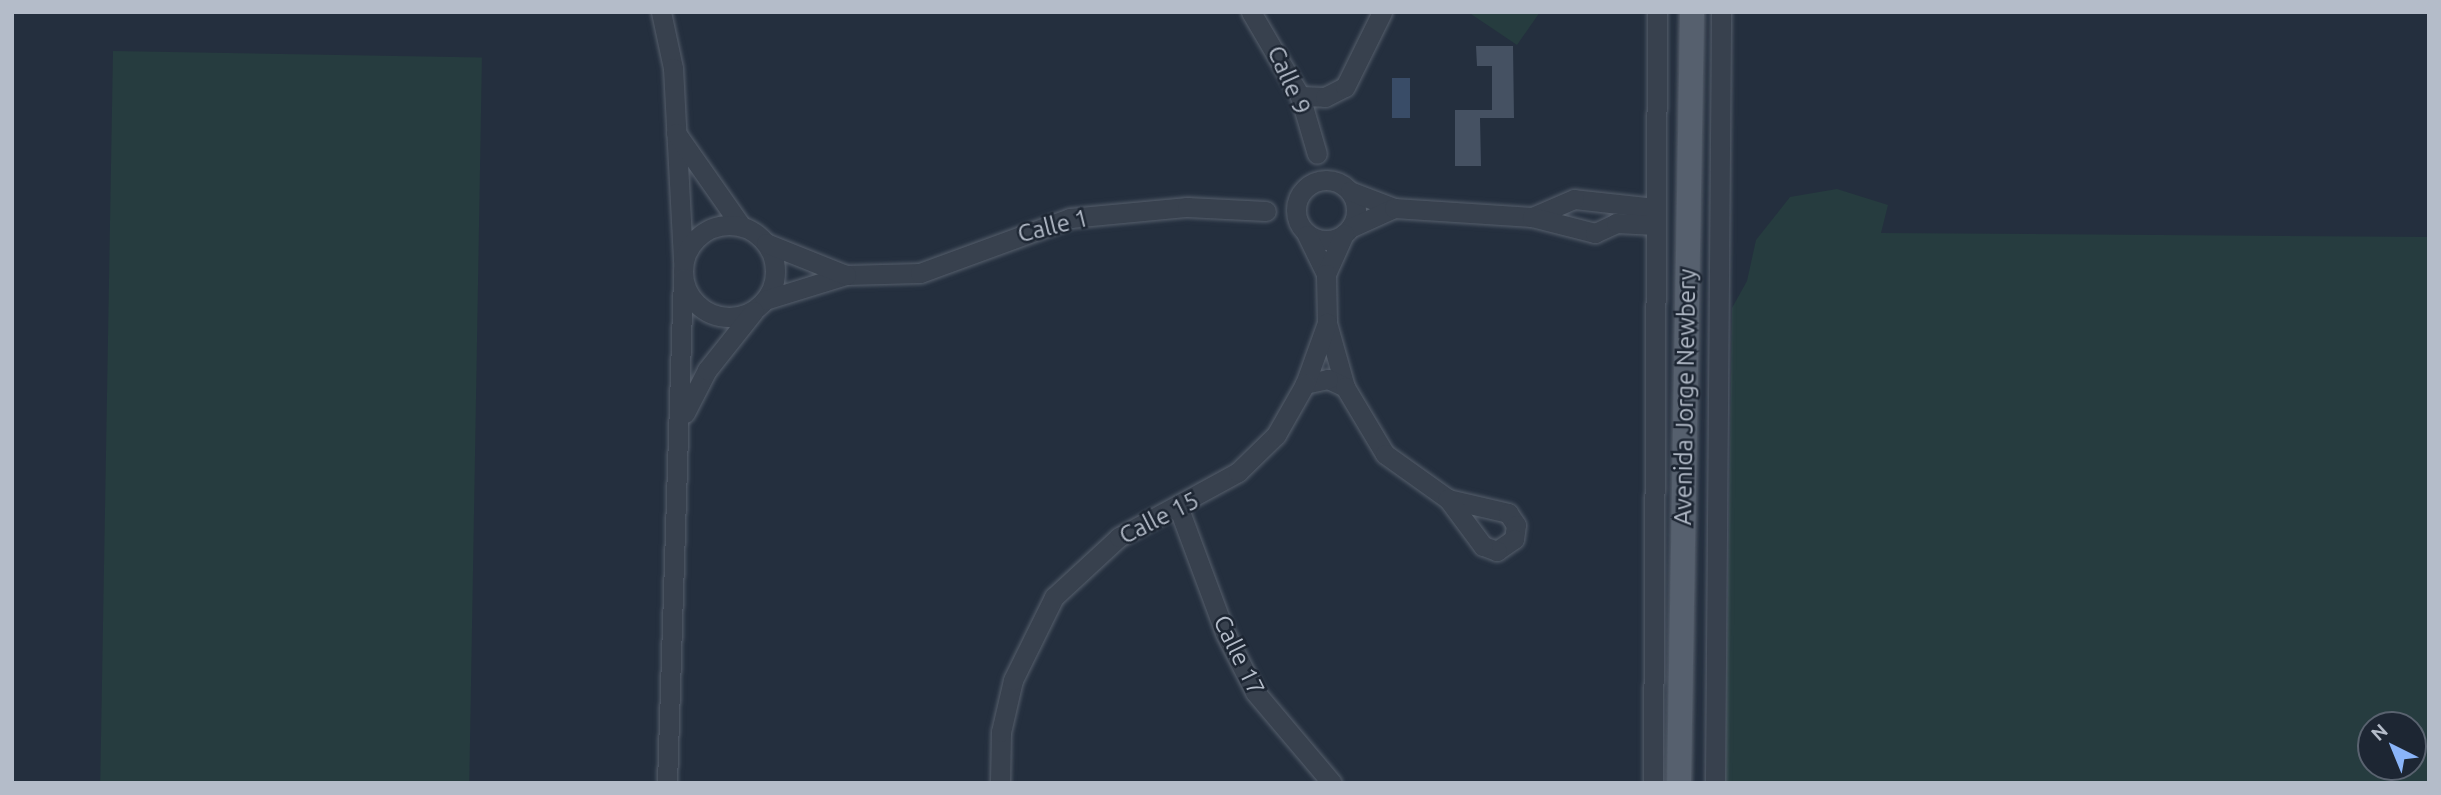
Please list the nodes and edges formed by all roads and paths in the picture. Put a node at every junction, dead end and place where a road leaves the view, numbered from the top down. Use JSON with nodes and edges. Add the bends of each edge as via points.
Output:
{"nodes":[{"id":1,"x":661,"y":12,"type":"edge"},
{"id":2,"x":1251,"y":12,"type":"edge"},
{"id":3,"x":1382,"y":12,"type":"edge"},
{"id":4,"x":1657,"y":12,"type":"edge"},
{"id":5,"x":1692,"y":12,"type":"edge"},
{"id":6,"x":1721,"y":12,"type":"edge"},
{"id":7,"x":1300,"y":96,"type":"junction"},
{"id":8,"x":675,"y":131,"type":"junction"},
{"id":9,"x":1317,"y":154,"type":"junction"},
{"id":10,"x":1304,"y":189,"type":"junction"},
{"id":11,"x":1347,"y":189,"type":"junction"},
{"id":12,"x":1394,"y":208,"type":"junction"},
{"id":13,"x":1266,"y":211,"type":"junction"},
{"id":14,"x":1532,"y":216,"type":"junction"},
{"id":15,"x":1617,"y":216,"type":"junction"},
{"id":16,"x":1656,"y":217,"type":"junction"},
{"id":17,"x":741,"y":226,"type":"junction"},
{"id":18,"x":1347,"y":231,"type":"junction"},
{"id":19,"x":1304,"y":232,"type":"junction"},
{"id":20,"x":766,"y":243,"type":"junction"},
{"id":21,"x":683,"y":270,"type":"junction"},
{"id":22,"x":1326,"y":274,"type":"junction"},
{"id":23,"x":846,"y":275,"type":"junction"},
{"id":24,"x":759,"y":305,"type":"junction"},
{"id":25,"x":1327,"y":323,"type":"junction"},
{"id":26,"x":1305,"y":384,"type":"junction"},
{"id":27,"x":1345,"y":387,"type":"junction"},
{"id":28,"x":683,"y":417,"type":"junction"},
{"id":29,"x":1448,"y":499,"type":"dead end"},
{"id":30,"x":1179,"y":509,"type":"junction"},
{"id":31,"x":667,"y":783,"type":"edge"},
{"id":32,"x":1000,"y":783,"type":"edge"},
{"id":33,"x":1332,"y":783,"type":"edge"},
{"id":34,"x":1653,"y":783,"type":"edge"},
{"id":35,"x":1679,"y":783,"type":"edge"},
{"id":36,"x":1715,"y":783,"type":"edge"}],
"edges":[{"from":1,"to":8,"type":"street","via":[[673,68]]},
{"from":2,"to":7,"type":"street","name":"Calle 9"},
{"from":3,"to":7,"type":"street","via":[[1345,87],[1325,97]]},
{"from":4,"to":16,"type":"street"},
{"from":5,"to":35,"type":"main road","name":"Avenida Jorge Newbery"},
{"from":6,"to":36,"type":"street"},
{"from":7,"to":9,"type":"street","name":"Calle 9"},
{"from":8,"to":17,"type":"street"},
{"from":8,"to":21,"type":"street"},
{"from":9,"to":10,"type":"street"},
{"from":9,"to":11,"type":"street"},
{"from":10,"to":11,"type":"street","via":[[1329,180]]},
{"from":10,"to":13,"type":"street"},
{"from":10,"to":19,"type":"street","via":[[1295,207]]},
{"from":11,"to":12,"type":"street"},
{"from":11,"to":18,"type":"street","via":[[1356,206]]},
{"from":12,"to":14,"type":"street"},
{"from":12,"to":18,"type":"street"},
{"from":13,"to":19,"type":"street"},
{"from":13,"to":23,"type":"street","name":"Calle 1","via":[[1187,207],[1070,218],[920,273]]},
{"from":14,"to":15,"type":"street","via":[[1595,233]]},
{"from":14,"to":15,"type":"street","via":[[1574,200],[1595,200]]},
{"from":15,"to":16,"type":"street"},
{"from":16,"to":34,"type":"street"},
{"from":17,"to":20,"type":"street"},
{"from":17,"to":21,"type":"street","via":[[711,228],[688,248]]},
{"from":18,"to":19,"type":"street","via":[[1330,240]]},
{"from":18,"to":22,"type":"street"},
{"from":19,"to":22,"type":"street"},
{"from":20,"to":23,"type":"street"},
{"from":20,"to":24,"type":"street","via":[[775,272]]},
{"from":21,"to":24,"type":"street","via":[[697,305],[709,314]]},
{"from":21,"to":28,"type":"street"},
{"from":22,"to":25,"type":"street"},
{"from":23,"to":24,"type":"street"},
{"from":24,"to":28,"type":"street","via":[[707,370]]},
{"from":25,"to":26,"type":"street","name":"Calle 15"},
{"from":25,"to":27,"type":"street"},
{"from":26,"to":27,"type":"street","via":[[1328,379]]},
{"from":26,"to":30,"type":"street","name":"Calle 15","via":[[1261,452]]},
{"from":27,"to":29,"type":"street","via":[[1385,454]]},
{"from":28,"to":31,"type":"street"},
{"from":30,"to":32,"type":"street","name":"Calle 15","via":[[1140,524],[1097,553],[1041,615],[1006,706]]},
{"from":30,"to":33,"type":"street","name":"Calle 17","via":[[1225,633],[1255,692]]}]}
